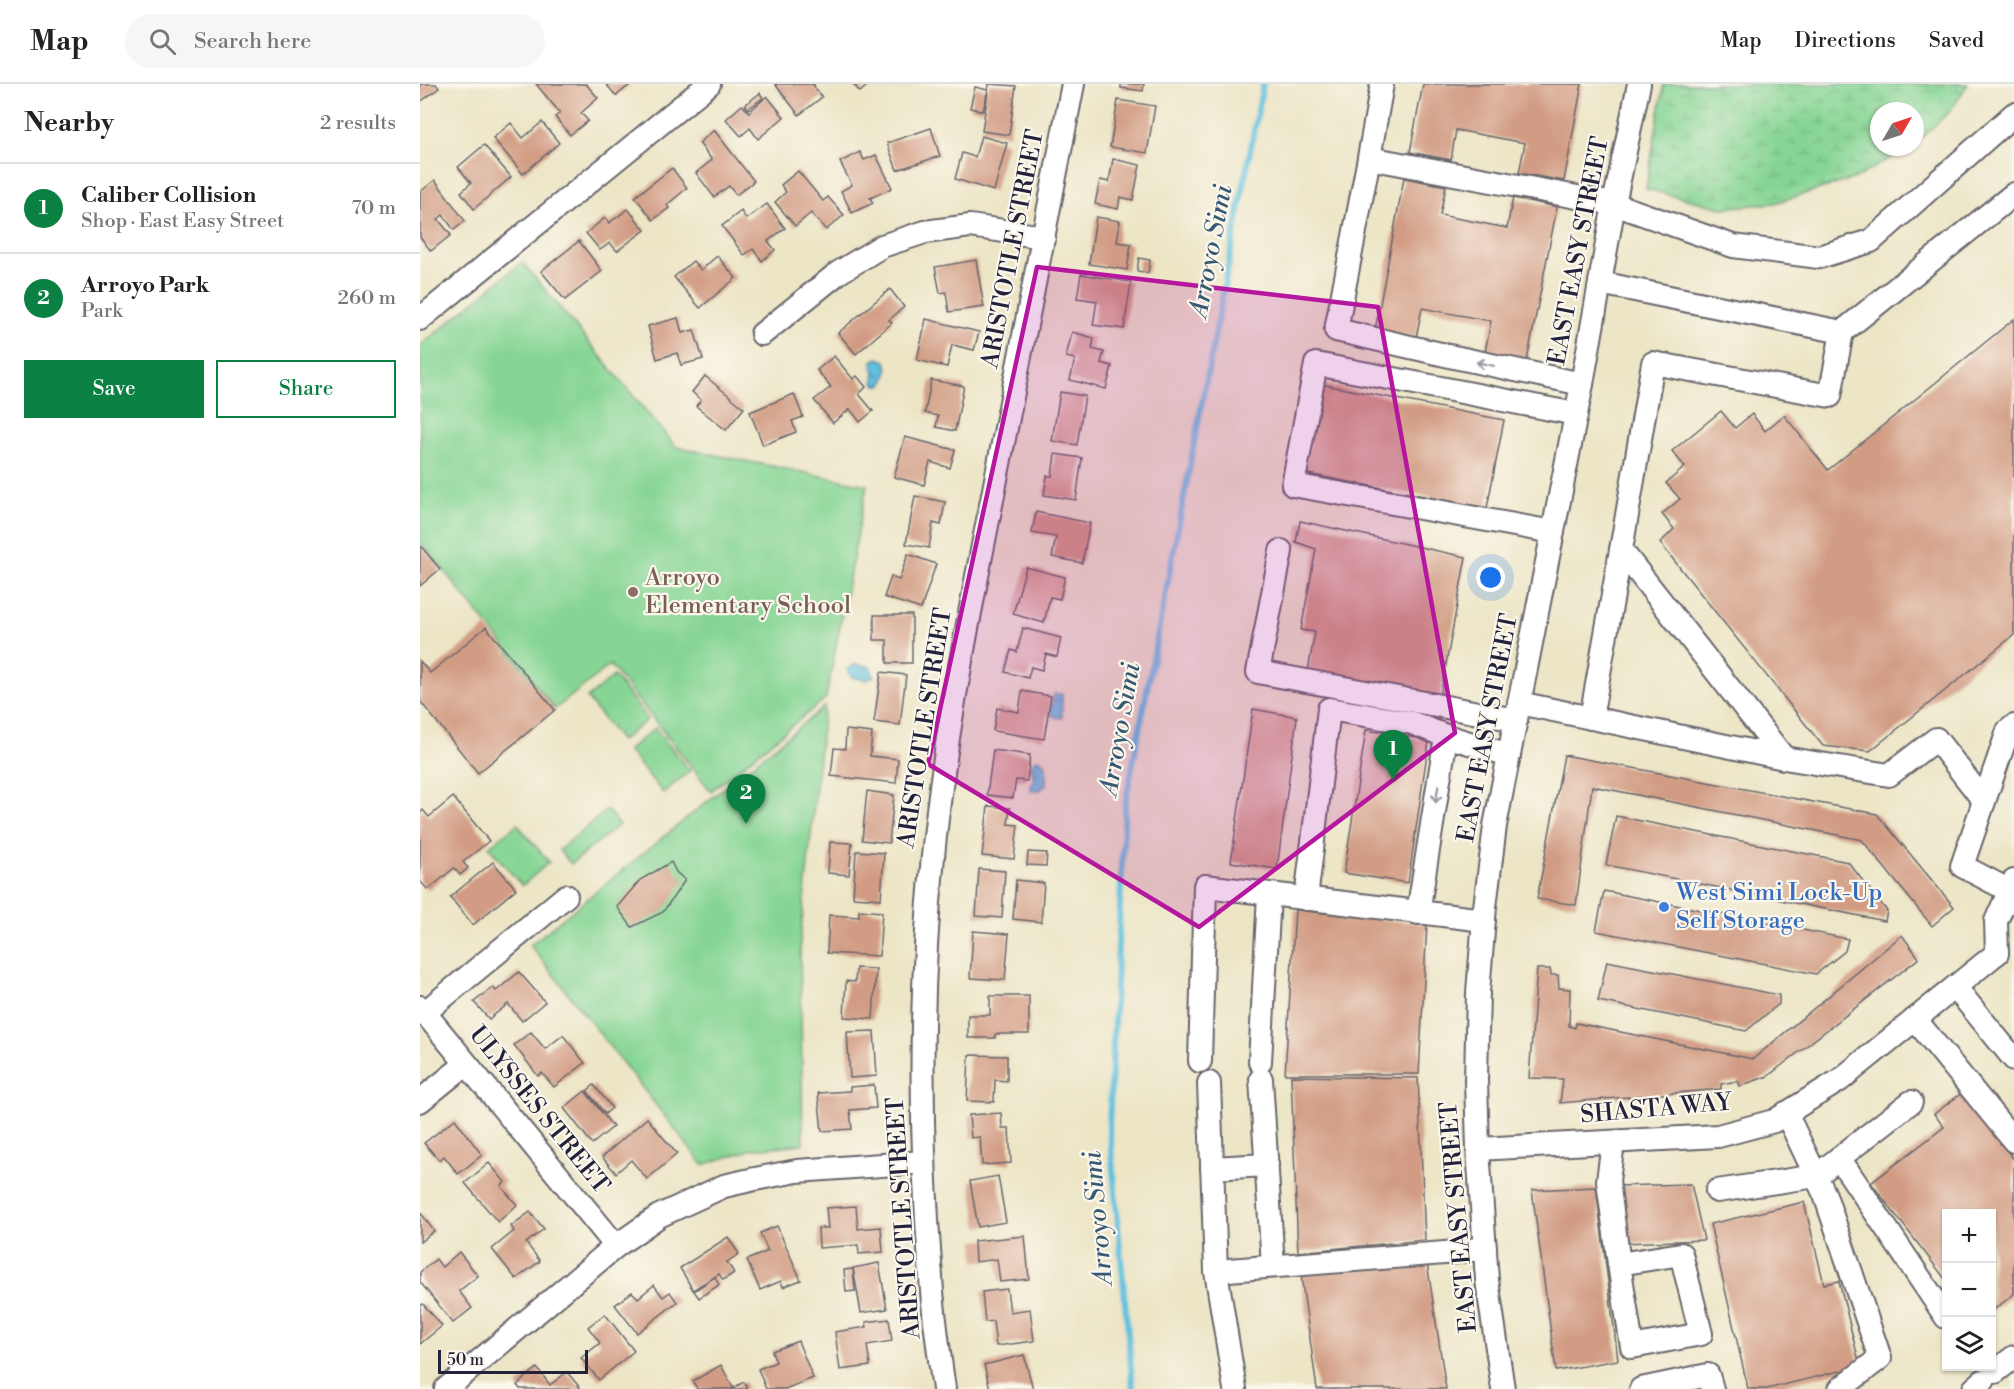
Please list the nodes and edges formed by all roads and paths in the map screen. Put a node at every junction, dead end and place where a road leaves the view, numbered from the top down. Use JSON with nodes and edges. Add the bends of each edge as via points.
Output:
{"nodes":[{"id":1,"x":709,"y":84,"type":"edge"},
{"id":2,"x":1073,"y":84,"type":"edge"},
{"id":3,"x":1382,"y":84,"type":"edge"},
{"id":4,"x":1639,"y":84,"type":"edge"},
{"id":5,"x":2014,"y":114,"type":"edge"},
{"id":6,"x":1368,"y":158,"type":"junction"},
{"id":7,"x":2014,"y":194,"type":"edge"},
{"id":8,"x":1614,"y":204,"type":"junction"},
{"id":9,"x":1044,"y":237,"type":"junction"},
{"id":10,"x":1600,"y":283,"type":"junction"},
{"id":11,"x":420,"y":319,"type":"edge"},
{"id":12,"x":1842,"y":332,"type":"junction"},
{"id":13,"x":762,"y":334,"type":"dead end"},
{"id":14,"x":1582,"y":384,"type":"junction"},
{"id":15,"x":1576,"y":414,"type":"junction"},
{"id":16,"x":1553,"y":532,"type":"junction"},
{"id":17,"x":1621,"y":550,"type":"junction"},
{"id":18,"x":1281,"y":551,"type":"dead end"},
{"id":19,"x":1517,"y":711,"type":"junction"},
{"id":20,"x":1591,"y":718,"type":"junction"},
{"id":21,"x":2014,"y":726,"type":"edge"},
{"id":22,"x":1446,"y":736,"type":"junction"},
{"id":23,"x":1509,"y":754,"type":"junction"},
{"id":24,"x":1784,"y":758,"type":"junction"},
{"id":25,"x":1984,"y":801,"type":"junction"},
{"id":26,"x":2012,"y":886,"type":"edge"},
{"id":27,"x":1269,"y":895,"type":"junction"},
{"id":28,"x":566,"y":896,"type":"dead end"},
{"id":29,"x":1306,"y":899,"type":"junction"},
{"id":30,"x":1419,"y":913,"type":"junction"},
{"id":31,"x":1484,"y":920,"type":"junction"},
{"id":32,"x":2006,"y":955,"type":"edge"},
{"id":33,"x":1955,"y":987,"type":"junction"},
{"id":34,"x":422,"y":1010,"type":"edge"},
{"id":35,"x":1915,"y":1019,"type":"junction"},
{"id":36,"x":2014,"y":1059,"type":"edge"},
{"id":37,"x":1200,"y":1061,"type":"dead end"},
{"id":38,"x":466,"y":1064,"type":"junction"},
{"id":39,"x":1209,"y":1083,"type":"dead end"},
{"id":40,"x":420,"y":1101,"type":"edge"},
{"id":41,"x":1911,"y":1102,"type":"dead end"},
{"id":42,"x":1786,"y":1113,"type":"junction"},
{"id":43,"x":2014,"y":1141,"type":"edge"},
{"id":44,"x":1613,"y":1142,"type":"junction"},
{"id":45,"x":1478,"y":1149,"type":"junction"},
{"id":46,"x":1839,"y":1158,"type":"junction"},
{"id":47,"x":924,"y":1162,"type":"junction"},
{"id":48,"x":1267,"y":1165,"type":"junction"},
{"id":49,"x":1212,"y":1168,"type":"junction"},
{"id":50,"x":1815,"y":1176,"type":"junction"},
{"id":51,"x":1717,"y":1191,"type":"dead end"},
{"id":52,"x":616,"y":1246,"type":"junction"},
{"id":53,"x":1485,"y":1248,"type":"junction"},
{"id":54,"x":1619,"y":1264,"type":"junction"},
{"id":55,"x":1274,"y":1266,"type":"junction"},
{"id":56,"x":1216,"y":1271,"type":"junction"},
{"id":57,"x":1942,"y":1311,"type":"edge"},
{"id":58,"x":2014,"y":1357,"type":"edge"},
{"id":59,"x":1984,"y":1381,"type":"edge"},
{"id":60,"x":446,"y":1389,"type":"edge"},
{"id":61,"x":944,"y":1389,"type":"edge"},
{"id":62,"x":1235,"y":1389,"type":"edge"},
{"id":63,"x":1503,"y":1389,"type":"edge"},
{"id":64,"x":1641,"y":1389,"type":"edge"},
{"id":65,"x":1712,"y":1389,"type":"edge"},
{"id":66,"x":1840,"y":1389,"type":"edge"}],
"edges":[{"from":1,"to":11,"type":"street"},
{"from":2,"to":9,"type":"street","name":"ARISTOTLE STREET"},
{"from":3,"to":6,"type":"street"},
{"from":4,"to":8,"type":"street","name":"EAST EASY STREET"},
{"from":5,"to":8,"type":"street","via":[[1871,241],[1819,257],[1733,246]]},
{"from":6,"to":8,"type":"street"},
{"from":14,"to":6,"type":"street","one_way":true,"via":[[1336,330]]},
{"from":7,"to":12,"type":"street"},
{"from":8,"to":10,"type":"street","name":"EAST EASY STREET"},
{"from":9,"to":13,"type":"street","via":[[970,226],[925,232],[882,246],[838,273]]},
{"from":9,"to":47,"type":"street","name":"ARISTOTLE STREET","via":[[960,659],[942,779],[924,976]]},
{"from":10,"to":12,"type":"street"},
{"from":10,"to":14,"type":"street","name":"EAST EASY STREET"},
{"from":12,"to":17,"type":"street","via":[[1830,396],[1653,363]]},
{"from":14,"to":15,"type":"street","name":"EAST EASY STREET"},
{"from":15,"to":16,"type":"street","name":"EAST EASY STREET"},
{"from":15,"to":16,"type":"street","via":[[1316,364],[1293,485]]},
{"from":16,"to":19,"type":"street","name":"EAST EASY STREET"},
{"from":17,"to":20,"type":"street"},
{"from":17,"to":24,"type":"street"},
{"from":18,"to":19,"type":"street","via":[[1258,672]]},
{"from":19,"to":20,"type":"street"},
{"from":19,"to":23,"type":"street","name":"EAST EASY STREET"},
{"from":20,"to":24,"type":"street"},
{"from":21,"to":25,"type":"street","via":[[2008,731]]},
{"from":22,"to":23,"type":"street"},
{"from":22,"to":29,"type":"street","via":[[1412,723],[1329,709]]},
{"from":22,"to":30,"type":"street","one_way":true},
{"from":23,"to":31,"type":"street","name":"EAST EASY STREET","via":[[1495,826]]},
{"from":24,"to":25,"type":"street","via":[[1889,775],[1936,739]]},
{"from":25,"to":26,"type":"street","via":[[1962,866]]},
{"from":26,"to":32,"type":"street","via":[[1996,921]]},
{"from":27,"to":29,"type":"street"},
{"from":27,"to":37,"type":"street","via":[[1205,886]]},
{"from":27,"to":48,"type":"street","via":[[1261,1071]]},
{"from":28,"to":34,"type":"street"},
{"from":29,"to":30,"type":"street"},
{"from":30,"to":31,"type":"street"},
{"from":31,"to":45,"type":"street","name":"EAST EASY STREET","via":[[1478,992]]},
{"from":32,"to":33,"type":"street","name":"SHASTA WAY"},
{"from":33,"to":35,"type":"street","name":"SHASTA WAY"},
{"from":33,"to":36,"type":"street"},
{"from":34,"to":38,"type":"street","name":"ULYSSES STREET"},
{"from":35,"to":42,"type":"street","name":"SHASTA WAY","via":[[1840,1080]]},
{"from":35,"to":43,"type":"street"},
{"from":38,"to":40,"type":"street"},
{"from":38,"to":52,"type":"street","name":"ULYSSES STREET"},
{"from":39,"to":49,"type":"street"},
{"from":41,"to":46,"type":"street"},
{"from":42,"to":44,"type":"street","name":"SHASTA WAY","via":[[1718,1136]]},
{"from":42,"to":50,"type":"street"},
{"from":44,"to":45,"type":"street","name":"SHASTA WAY"},
{"from":44,"to":54,"type":"street","via":[[1608,1181]]},
{"from":45,"to":53,"type":"street","name":"EAST EASY STREET"},
{"from":46,"to":50,"type":"street"},
{"from":46,"to":57,"type":"street"},
{"from":47,"to":52,"type":"street","via":[[797,1171],[724,1186],[659,1216]]},
{"from":47,"to":61,"type":"street","name":"ARISTOTLE STREET","via":[[931,1279]]},
{"from":48,"to":49,"type":"street"},
{"from":48,"to":55,"type":"street"},
{"from":49,"to":56,"type":"street"},
{"from":50,"to":51,"type":"street"},
{"from":50,"to":66,"type":"street","via":[[1825,1195],[1880,1358]]},
{"from":52,"to":60,"type":"street"},
{"from":53,"to":55,"type":"street"},
{"from":53,"to":63,"type":"street","name":"EAST EASY STREET"},
{"from":54,"to":54,"type":"street","via":[[1632,1347],[1701,1334],[1681,1254]]},
{"from":55,"to":56,"type":"street"},
{"from":56,"to":62,"type":"street"},
{"from":58,"to":59,"type":"street"},
{"from":64,"to":65,"type":"street","via":[[1708,1375]]}]}
